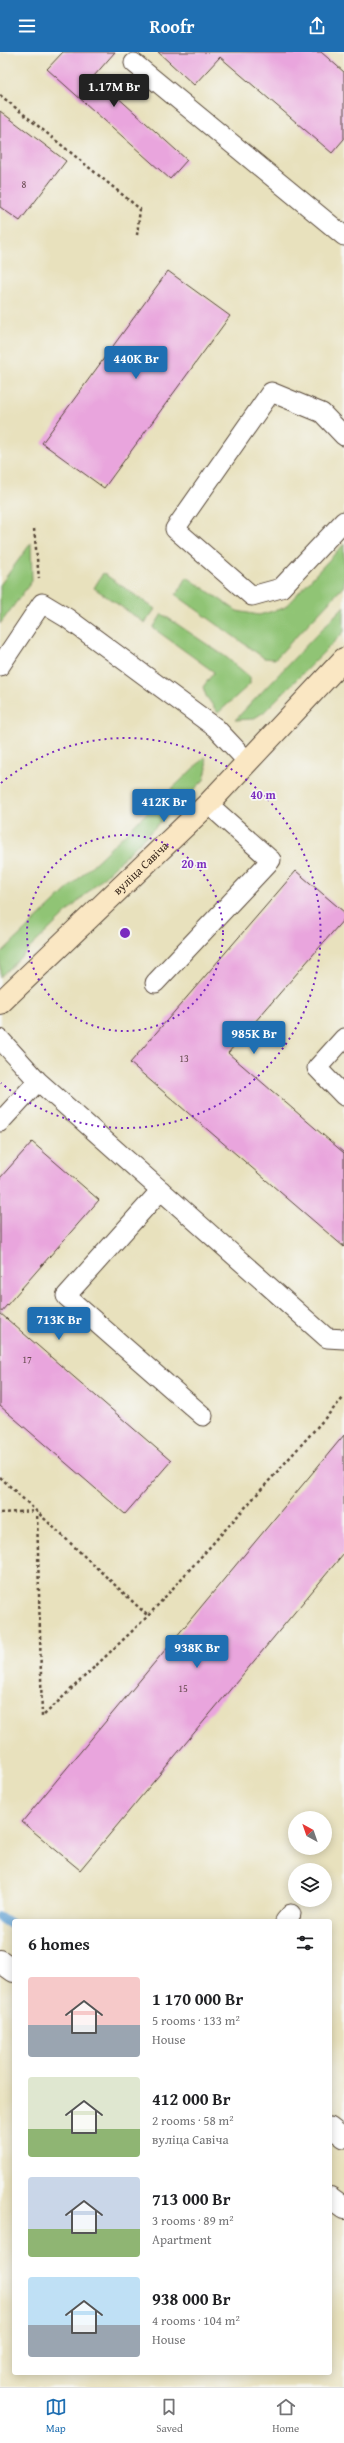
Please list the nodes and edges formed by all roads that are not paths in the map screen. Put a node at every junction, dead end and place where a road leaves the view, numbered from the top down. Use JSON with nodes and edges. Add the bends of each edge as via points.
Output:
{"nodes":[{"id":1,"x":134,"y":63,"type":"dead end"},
{"id":2,"x":344,"y":236,"type":"edge"},
{"id":3,"x":344,"y":436,"type":"edge"},
{"id":4,"x":344,"y":521,"type":"edge"},
{"id":5,"x":344,"y":659,"type":"edge"},
{"id":6,"x":0,"y":666,"type":"edge"},
{"id":7,"x":248,"y":762,"type":"junction"},
{"id":8,"x":208,"y":804,"type":"junction"},
{"id":9,"x":155,"y":983,"type":"dead end"},
{"id":10,"x":0,"y":1003,"type":"edge"},
{"id":11,"x":344,"y":1038,"type":"edge"},
{"id":12,"x":0,"y":1039,"type":"edge"},
{"id":13,"x":38,"y":1081,"type":"junction"},
{"id":14,"x":344,"y":1096,"type":"edge"},
{"id":15,"x":0,"y":1122,"type":"edge"},
{"id":16,"x":161,"y":1190,"type":"junction"},
{"id":17,"x":344,"y":1339,"type":"edge"},
{"id":18,"x":203,"y":1416,"type":"dead end"},
{"id":19,"x":0,"y":1961,"type":"edge"},
{"id":20,"x":12,"y":1970,"type":"edge"},
{"id":21,"x":332,"y":2129,"type":"edge"},
{"id":22,"x":344,"y":2138,"type":"edge"},
{"id":23,"x":332,"y":2199,"type":"edge"},
{"id":24,"x":344,"y":2208,"type":"edge"}],
"edges":[{"from":1,"to":2,"type":"lane"},
{"from":3,"to":4,"type":"lane","via":[[322,413],[272,392],[175,529],[252,596],[281,588]]},
{"from":5,"to":7,"type":"street","name":"вуліца Савіча"},
{"from":6,"to":7,"type":"lane","via":[[42,603],[67,618],[216,728]]},
{"from":7,"to":8,"type":"street","name":"вуліца Савіча"},
{"from":8,"to":9,"type":"lane","via":[[271,860]]},
{"from":8,"to":10,"type":"street","name":"вуліца Савіча"},
{"from":11,"to":14,"type":"lane","via":[[317,1068]]},
{"from":12,"to":13,"type":"lane"},
{"from":13,"to":15,"type":"lane"},
{"from":13,"to":16,"type":"lane"},
{"from":16,"to":17,"type":"lane","via":[[327,1338]]},
{"from":16,"to":18,"type":"lane","via":[[66,1296]]},
{"from":19,"to":20,"type":"street"},
{"from":21,"to":22,"type":"lane"},
{"from":23,"to":24,"type":"street"}]}
